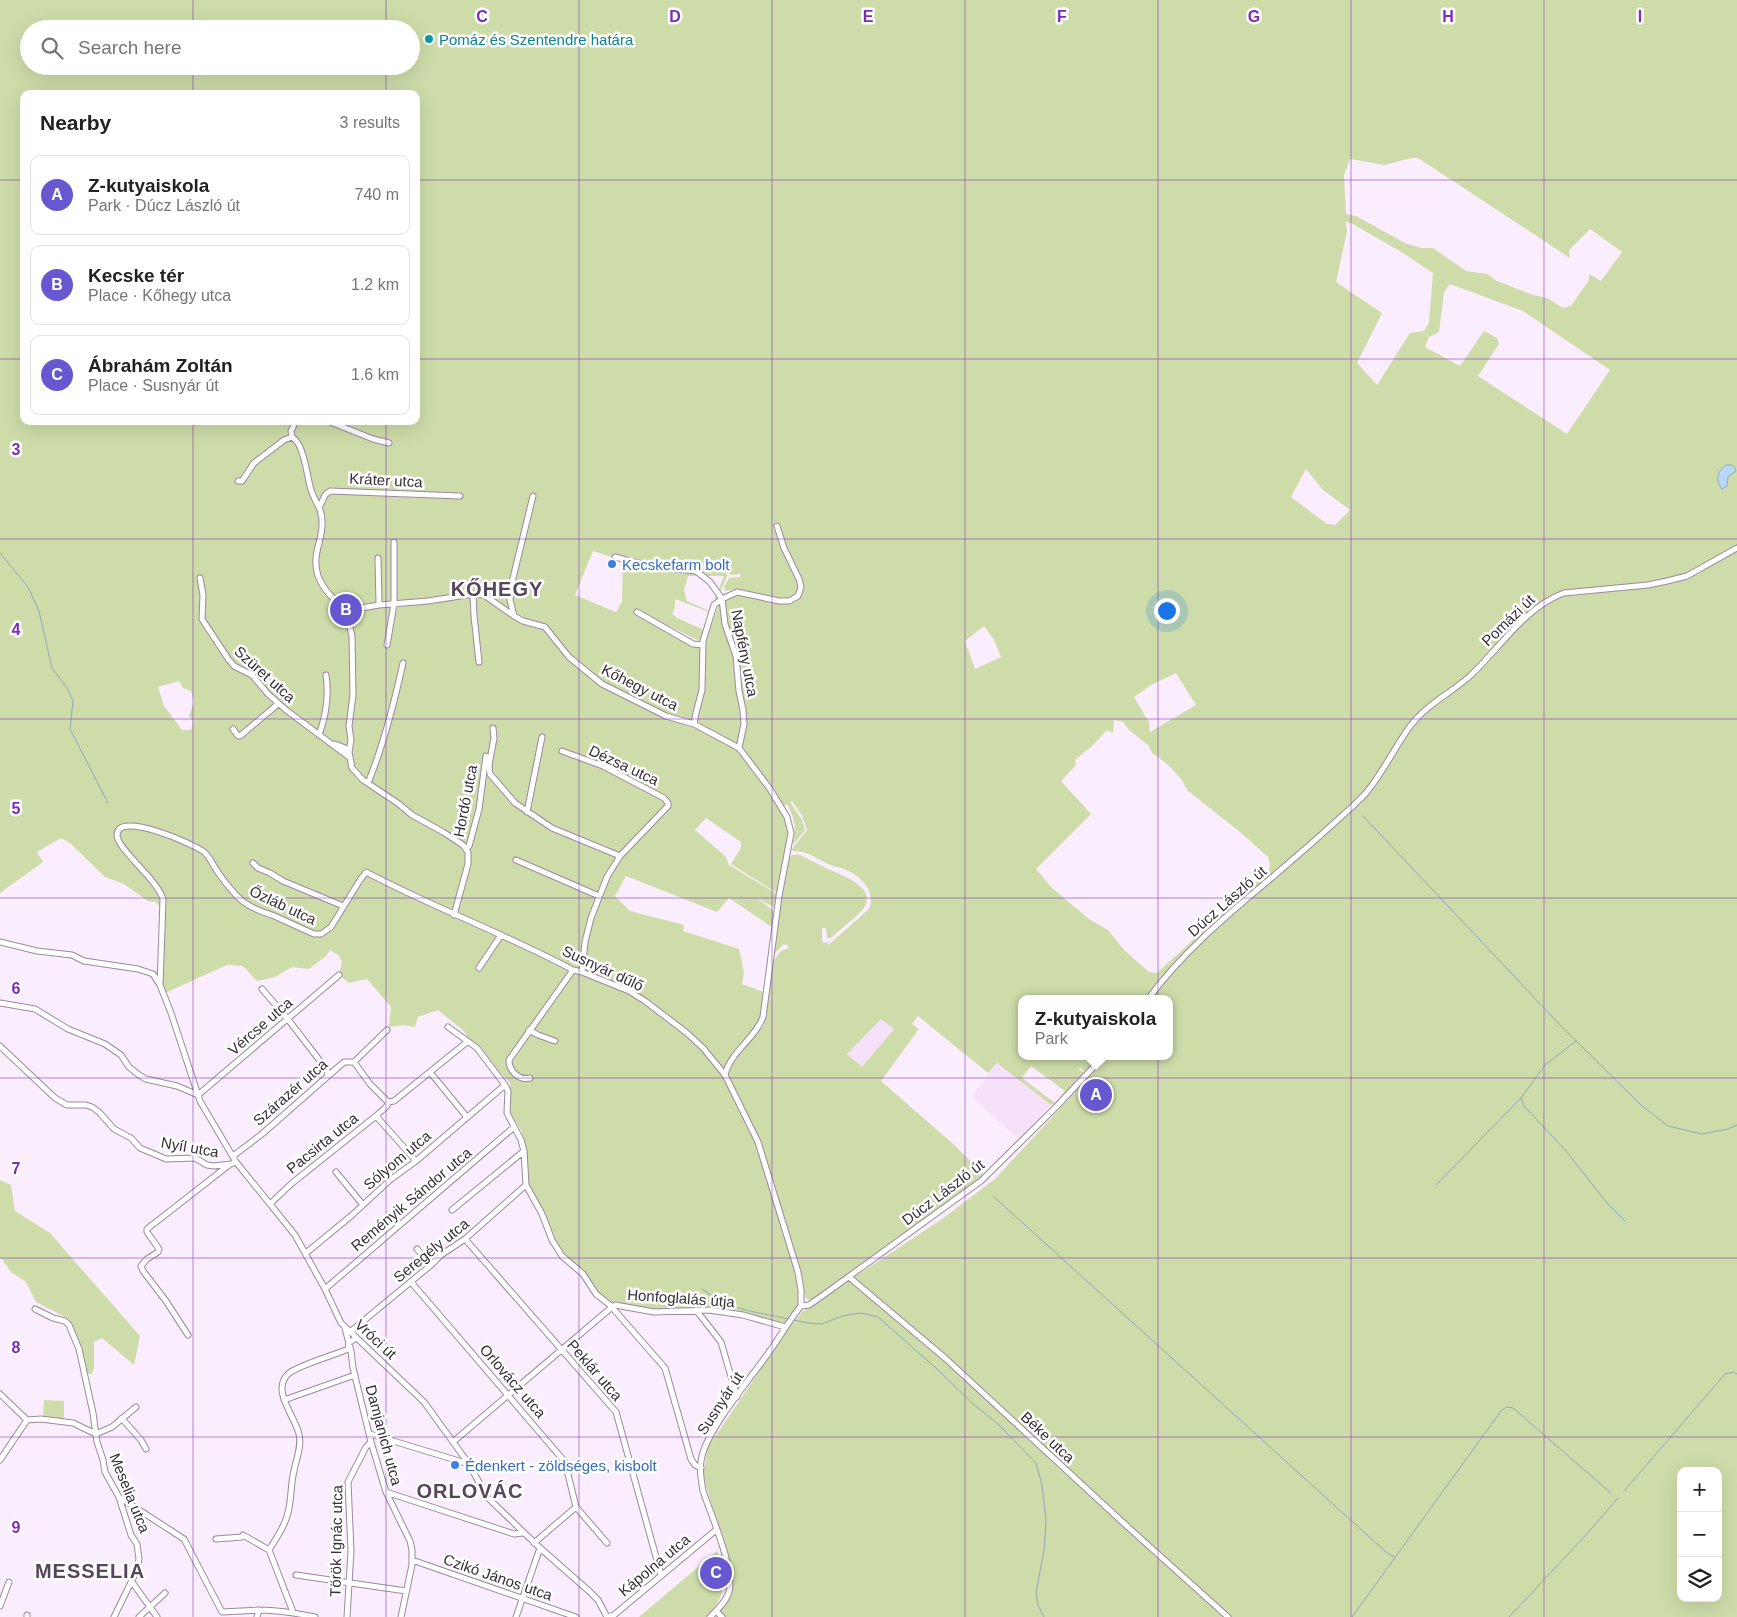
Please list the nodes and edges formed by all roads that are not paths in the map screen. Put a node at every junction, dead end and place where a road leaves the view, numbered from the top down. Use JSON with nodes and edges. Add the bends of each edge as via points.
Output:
{"nodes":[{"id":1,"x":294,"y":425,"type":"edge"},
{"id":2,"x":338,"y":425,"type":"edge"},
{"id":3,"x":292,"y":437,"type":"junction"},
{"id":4,"x":389,"y":444,"type":"dead end"},
{"id":5,"x":238,"y":481,"type":"dead end"},
{"id":6,"x":460,"y":496,"type":"dead end"},
{"id":7,"x":533,"y":496,"type":"dead end"},
{"id":8,"x":320,"y":506,"type":"junction"},
{"id":9,"x":777,"y":526,"type":"dead end"},
{"id":10,"x":394,"y":542,"type":"dead end"},
{"id":11,"x":1737,"y":548,"type":"edge"},
{"id":12,"x":615,"y":557,"type":"dead end"},
{"id":13,"x":378,"y":558,"type":"dead end"},
{"id":14,"x":200,"y":578,"type":"dead end"},
{"id":15,"x":473,"y":594,"type":"junction"},
{"id":16,"x":722,"y":599,"type":"junction"},
{"id":17,"x":394,"y":604,"type":"junction"},
{"id":18,"x":379,"y":605,"type":"junction"},
{"id":19,"x":346,"y":612,"type":"junction"},
{"id":20,"x":637,"y":612,"type":"dead end"},
{"id":21,"x":514,"y":616,"type":"junction"},
{"id":22,"x":387,"y":644,"type":"dead end"},
{"id":23,"x":703,"y":645,"type":"junction"},
{"id":24,"x":403,"y":662,"type":"dead end"},
{"id":25,"x":479,"y":662,"type":"dead end"},
{"id":26,"x":326,"y":675,"type":"dead end"},
{"id":27,"x":278,"y":704,"type":"junction"},
{"id":28,"x":694,"y":724,"type":"junction"},
{"id":29,"x":494,"y":728,"type":"dead end"},
{"id":30,"x":233,"y":729,"type":"dead end"},
{"id":31,"x":319,"y":735,"type":"junction"},
{"id":32,"x":542,"y":737,"type":"dead end"},
{"id":33,"x":739,"y":748,"type":"junction"},
{"id":34,"x":562,"y":751,"type":"dead end"},
{"id":35,"x":349,"y":755,"type":"junction"},
{"id":36,"x":486,"y":756,"type":"dead end"},
{"id":37,"x":487,"y":765,"type":"junction"},
{"id":38,"x":368,"y":783,"type":"junction"},
{"id":39,"x":527,"y":812,"type":"junction"},
{"id":40,"x":466,"y":849,"type":"junction"},
{"id":41,"x":620,"y":856,"type":"junction"},
{"id":42,"x":516,"y":860,"type":"dead end"},
{"id":43,"x":253,"y":862,"type":"dead end"},
{"id":44,"x":1283,"y":868,"type":"joint"},
{"id":45,"x":366,"y":872,"type":"joint"},
{"id":46,"x":599,"y":896,"type":"junction"},
{"id":47,"x":343,"y":906,"type":"junction"},
{"id":48,"x":454,"y":915,"type":"junction"},
{"id":49,"x":501,"y":935,"type":"junction"},
{"id":50,"x":0,"y":942,"type":"edge"},
{"id":51,"x":479,"y":968,"type":"dead end"},
{"id":52,"x":573,"y":970,"type":"junction"},
{"id":53,"x":582,"y":972,"type":"junction"},
{"id":54,"x":339,"y":975,"type":"dead end"},
{"id":55,"x":160,"y":985,"type":"junction"},
{"id":56,"x":262,"y":989,"type":"dead end"},
{"id":57,"x":1151,"y":995,"type":"edge"},
{"id":58,"x":0,"y":1003,"type":"edge"},
{"id":59,"x":287,"y":1018,"type":"junction"},
{"id":60,"x":448,"y":1027,"type":"dead end"},
{"id":61,"x":387,"y":1030,"type":"dead end"},
{"id":62,"x":529,"y":1030,"type":"junction"},
{"id":63,"x":555,"y":1041,"type":"dead end"},
{"id":64,"x":467,"y":1042,"type":"junction"},
{"id":65,"x":0,"y":1046,"type":"edge"},
{"id":66,"x":1100,"y":1060,"type":"edge"},
{"id":67,"x":354,"y":1062,"type":"junction"},
{"id":68,"x":430,"y":1072,"type":"junction"},
{"id":69,"x":724,"y":1075,"type":"junction"},
{"id":70,"x":328,"y":1076,"type":"junction"},
{"id":71,"x":530,"y":1078,"type":"dead end"},
{"id":72,"x":505,"y":1085,"type":"junction"},
{"id":73,"x":198,"y":1095,"type":"junction"},
{"id":74,"x":388,"y":1102,"type":"junction"},
{"id":75,"x":376,"y":1116,"type":"junction"},
{"id":76,"x":466,"y":1116,"type":"junction"},
{"id":77,"x":514,"y":1128,"type":"junction"},
{"id":78,"x":524,"y":1151,"type":"junction"},
{"id":79,"x":233,"y":1161,"type":"junction"},
{"id":80,"x":416,"y":1161,"type":"junction"},
{"id":81,"x":336,"y":1172,"type":"dead end"},
{"id":82,"x":526,"y":1185,"type":"junction"},
{"id":83,"x":270,"y":1204,"type":"junction"},
{"id":84,"x":363,"y":1205,"type":"junction"},
{"id":85,"x":452,"y":1210,"type":"dead end"},
{"id":86,"x":465,"y":1239,"type":"junction"},
{"id":87,"x":417,"y":1249,"type":"dead end"},
{"id":88,"x":306,"y":1253,"type":"junction"},
{"id":89,"x":431,"y":1266,"type":"junction"},
{"id":90,"x":849,"y":1277,"type":"junction"},
{"id":91,"x":411,"y":1282,"type":"junction"},
{"id":92,"x":324,"y":1289,"type":"junction"},
{"id":93,"x":802,"y":1306,"type":"junction"},
{"id":94,"x":612,"y":1307,"type":"junction"},
{"id":95,"x":624,"y":1308,"type":"junction"},
{"id":96,"x":35,"y":1309,"type":"dead end"},
{"id":97,"x":696,"y":1310,"type":"junction"},
{"id":98,"x":622,"y":1318,"type":"junction"},
{"id":99,"x":791,"y":1319,"type":"joint"},
{"id":100,"x":785,"y":1328,"type":"junction"},
{"id":101,"x":348,"y":1330,"type":"junction"},
{"id":102,"x":188,"y":1335,"type":"dead end"},
{"id":103,"x":356,"y":1338,"type":"junction"},
{"id":104,"x":349,"y":1343,"type":"junction"},
{"id":105,"x":561,"y":1350,"type":"junction"},
{"id":106,"x":355,"y":1375,"type":"junction"},
{"id":107,"x":0,"y":1394,"type":"edge"},
{"id":108,"x":509,"y":1395,"type":"junction"},
{"id":109,"x":738,"y":1397,"type":"junction"},
{"id":110,"x":284,"y":1400,"type":"junction"},
{"id":111,"x":136,"y":1407,"type":"dead end"},
{"id":112,"x":121,"y":1419,"type":"junction"},
{"id":113,"x":27,"y":1420,"type":"junction"},
{"id":114,"x":96,"y":1434,"type":"junction"},
{"id":115,"x":370,"y":1434,"type":"junction"},
{"id":116,"x":371,"y":1442,"type":"junction"},
{"id":117,"x":454,"y":1442,"type":"junction"},
{"id":118,"x":146,"y":1449,"type":"dead end"},
{"id":119,"x":0,"y":1460,"type":"edge"},
{"id":120,"x":469,"y":1464,"type":"junction"},
{"id":121,"x":701,"y":1468,"type":"junction"},
{"id":122,"x":386,"y":1492,"type":"junction"},
{"id":123,"x":119,"y":1497,"type":"junction"},
{"id":124,"x":576,"y":1507,"type":"junction"},
{"id":125,"x":716,"y":1530,"type":"junction"},
{"id":126,"x":523,"y":1533,"type":"junction"},
{"id":127,"x":216,"y":1539,"type":"dead end"},
{"id":128,"x":534,"y":1543,"type":"junction"},
{"id":129,"x":607,"y":1543,"type":"dead end"},
{"id":130,"x":540,"y":1548,"type":"junction"},
{"id":131,"x":269,"y":1550,"type":"junction"},
{"id":132,"x":412,"y":1560,"type":"junction"},
{"id":133,"x":296,"y":1575,"type":"dead end"},
{"id":134,"x":661,"y":1575,"type":"junction"},
{"id":135,"x":9,"y":1582,"type":"dead end"},
{"id":136,"x":132,"y":1582,"type":"junction"},
{"id":137,"x":349,"y":1582,"type":"junction"},
{"id":138,"x":406,"y":1591,"type":"junction"},
{"id":139,"x":165,"y":1593,"type":"dead end"},
{"id":140,"x":522,"y":1599,"type":"junction"},
{"id":141,"x":0,"y":1606,"type":"edge"},
{"id":142,"x":150,"y":1608,"type":"junction"},
{"id":143,"x":259,"y":1610,"type":"junction"},
{"id":144,"x":716,"y":1611,"type":"junction"},
{"id":145,"x":296,"y":1614,"type":"edge"},
{"id":146,"x":114,"y":1617,"type":"edge"},
{"id":147,"x":139,"y":1617,"type":"edge"},
{"id":148,"x":157,"y":1617,"type":"edge"},
{"id":149,"x":257,"y":1617,"type":"edge"},
{"id":150,"x":315,"y":1617,"type":"edge"},
{"id":151,"x":347,"y":1617,"type":"edge"},
{"id":152,"x":401,"y":1617,"type":"edge"},
{"id":153,"x":516,"y":1617,"type":"edge"},
{"id":154,"x":576,"y":1617,"type":"edge"},
{"id":155,"x":607,"y":1617,"type":"edge"},
{"id":156,"x":710,"y":1617,"type":"edge"},
{"id":157,"x":722,"y":1617,"type":"edge"},
{"id":158,"x":1228,"y":1617,"type":"edge"}],
"edges":[{"from":1,"to":3,"type":"street"},
{"from":2,"to":4,"type":"street"},
{"from":3,"to":5,"type":"street","via":[[254,463],[242,482]]},
{"from":3,"to":8,"type":"street","via":[[300,446],[312,493]]},
{"from":6,"to":8,"type":"street","name":"Kráter utca","via":[[330,491]]},
{"from":7,"to":21,"type":"street","via":[[513,578],[510,600]]},
{"from":8,"to":19,"type":"street","via":[[322,529],[316,568],[325,590]]},
{"from":9,"to":16,"type":"street","name":"Napfény utca","via":[[799,580],[798,596],[789,601],[779,601],[737,592]]},
{"from":10,"to":17,"type":"street"},
{"from":11,"to":44,"type":"street","name":"Pomázi út","via":[[1687,576],[1648,585],[1564,592],[1542,604],[1470,676],[1434,702],[1412,724],[1370,789]]},
{"from":12,"to":16,"type":"street","via":[[649,566],[696,571],[710,582]]},
{"from":13,"to":18,"type":"street"},
{"from":14,"to":27,"type":"street","name":"Szüret utca","via":[[205,625],[234,666],[252,675]]},
{"from":15,"to":17,"type":"street","name":"Kőhegy utca"},
{"from":15,"to":21,"type":"street","name":"Kőhegy utca","via":[[490,597]]},
{"from":15,"to":25,"type":"street"},
{"from":16,"to":23,"type":"street","via":[[714,605]]},
{"from":16,"to":33,"type":"street","name":"Napfény utca","via":[[725,624],[736,656],[743,710]]},
{"from":17,"to":18,"type":"street","name":"Kőhegy utca"},
{"from":17,"to":22,"type":"street"},
{"from":18,"to":19,"type":"street","name":"Kőhegy utca"},
{"from":19,"to":35,"type":"street","name":"Szüret utca","via":[[352,636]]},
{"from":20,"to":23,"type":"street","via":[[693,644]]},
{"from":21,"to":28,"type":"street","name":"Kőhegy utca","via":[[545,626],[569,657],[602,684],[666,716]]},
{"from":23,"to":28,"type":"street","via":[[702,690]]},
{"from":24,"to":38,"type":"street","via":[[390,721]]},
{"from":26,"to":31,"type":"street","via":[[325,718]]},
{"from":27,"to":30,"type":"street","via":[[240,736]]},
{"from":27,"to":31,"type":"street","name":"Szüret utca"},
{"from":28,"to":33,"type":"street","name":"Kőhegy utca"},
{"from":29,"to":37,"type":"street"},
{"from":31,"to":35,"type":"street","name":"Szüret utca"},
{"from":32,"to":39,"type":"street"},
{"from":33,"to":69,"type":"street","name":"Kőhegy utca","via":[[770,788],[787,817],[791,833],[763,1017],[757,1031],[729,1064]]},
{"from":34,"to":41,"type":"street","name":"Dézsa utca","via":[[603,766],[668,801],[668,806]]},
{"from":35,"to":38,"type":"street","name":"Szüret utca","via":[[354,772]]},
{"from":36,"to":37,"type":"street","name":"Hordó utca"},
{"from":37,"to":39,"type":"street","via":[[490,774]]},
{"from":37,"to":40,"type":"street","name":"Hordó utca","via":[[471,842]]},
{"from":38,"to":40,"type":"street","name":"Szüret utca"},
{"from":39,"to":41,"type":"street","via":[[552,828]]},
{"from":40,"to":48,"type":"street","via":[[468,864]]},
{"from":41,"to":46,"type":"street"},
{"from":42,"to":46,"type":"street"},
{"from":43,"to":47,"type":"street","via":[[283,881]]},
{"from":44,"to":57,"type":"street","name":"Dúcz László út","via":[[1188,952]]},
{"from":45,"to":47,"type":"street","name":"Őzláb utca"},
{"from":45,"to":48,"type":"street","name":"Susnyár dűlő"},
{"from":46,"to":53,"type":"street","via":[[585,942]]},
{"from":47,"to":55,"type":"street","name":"Őzláb utca","via":[[326,931],[314,934],[244,902],[200,849],[140,826],[120,827],[119,844],[147,874],[163,898]]},
{"from":48,"to":49,"type":"street","name":"Susnyár dűlő"},
{"from":49,"to":51,"type":"street"},
{"from":49,"to":52,"type":"street","name":"Susnyár dűlő"},
{"from":50,"to":55,"type":"street","via":[[72,955],[84,961],[138,968],[153,974]]},
{"from":52,"to":53,"type":"street","name":"Susnyár dűlő"},
{"from":52,"to":62,"type":"street"},
{"from":53,"to":69,"type":"street","name":"Susnyár dűlő","via":[[645,1001],[687,1033]]},
{"from":54,"to":59,"type":"street","name":"Vércse utca"},
{"from":55,"to":73,"type":"street","name":"Vróci út"},
{"from":56,"to":59,"type":"street"},
{"from":58,"to":73,"type":"street","via":[[35,1009],[68,1029],[105,1044],[146,1079]]},
{"from":59,"to":70,"type":"street","via":[[327,1070]]},
{"from":59,"to":73,"type":"street","name":"Vércse utca"},
{"from":60,"to":64,"type":"street"},
{"from":61,"to":67,"type":"street","name":"Szárazér utca"},
{"from":62,"to":63,"type":"street"},
{"from":62,"to":71,"type":"street","via":[[508,1062],[518,1077]]},
{"from":64,"to":68,"type":"street"},
{"from":64,"to":72,"type":"street","via":[[477,1048]]},
{"from":65,"to":79,"type":"street","name":"Nyíl utca","via":[[55,1098],[68,1105],[92,1107],[140,1148],[166,1159],[195,1158],[214,1166]]},
{"from":66,"to":90,"type":"street","name":"Dúcz László út","via":[[981,1181]]},
{"from":67,"to":70,"type":"street","name":"Szárazér utca","via":[[344,1062]]},
{"from":67,"to":74,"type":"street"},
{"from":68,"to":74,"type":"street","via":[[394,1101]]},
{"from":68,"to":76,"type":"street"},
{"from":69,"to":93,"type":"street","name":"Susnyár dűlő","via":[[758,1142],[798,1272]]},
{"from":70,"to":79,"type":"street","name":"Szárazér utca"},
{"from":72,"to":76,"type":"street","name":"Sólyom utca"},
{"from":72,"to":77,"type":"street","name":"Honfoglalás útja","via":[[508,1091],[507,1113]]},
{"from":73,"to":79,"type":"street","name":"Vróci út"},
{"from":74,"to":75,"type":"street","name":"Pacsirta utca"},
{"from":75,"to":80,"type":"street"},
{"from":75,"to":83,"type":"street","name":"Pacsirta utca"},
{"from":76,"to":80,"type":"street","name":"Sólyom utca"},
{"from":77,"to":78,"type":"street","name":"Honfoglalás útja"},
{"from":77,"to":92,"type":"street","name":"Reményik Sándor utca"},
{"from":78,"to":82,"type":"street","name":"Honfoglalás útja"},
{"from":78,"to":85,"type":"street"},
{"from":79,"to":83,"type":"street","name":"Vróci út"},
{"from":79,"to":102,"type":"street","name":"Szárazér utca","via":[[147,1229],[159,1249],[141,1266]]},
{"from":80,"to":84,"type":"street","name":"Sólyom utca"},
{"from":81,"to":84,"type":"street"},
{"from":82,"to":86,"type":"street","name":"Seregély utca"},
{"from":82,"to":94,"type":"street","name":"Honfoglalás útja","via":[[562,1256]]},
{"from":83,"to":88,"type":"street","name":"Vróci út"},
{"from":84,"to":88,"type":"street","name":"Sólyom utca"},
{"from":86,"to":89,"type":"street","name":"Seregély utca"},
{"from":86,"to":105,"type":"street","name":"Peklár utca"},
{"from":87,"to":89,"type":"street"},
{"from":88,"to":92,"type":"street","name":"Vróci út"},
{"from":89,"to":91,"type":"street","name":"Seregély utca"},
{"from":90,"to":93,"type":"street","name":"Dúcz László út","via":[[809,1305]]},
{"from":90,"to":158,"type":"street","name":"Béke utca","via":[[945,1358]]},
{"from":91,"to":101,"type":"street","name":"Seregély utca"},
{"from":91,"to":108,"type":"street","name":"Orlovácz utca"},
{"from":92,"to":101,"type":"street","name":"Vróci út","via":[[341,1323]]},
{"from":93,"to":99,"type":"street","name":"Dúcz László út"},
{"from":94,"to":95,"type":"street","name":"Honfoglalás útja"},
{"from":94,"to":98,"type":"street"},
{"from":94,"to":105,"type":"street"},
{"from":95,"to":97,"type":"street","name":"Honfoglalás útja","via":[[654,1312]]},
{"from":95,"to":98,"type":"street"},
{"from":96,"to":114,"type":"street","name":"Meselia utca","via":[[69,1325],[79,1349]]},
{"from":97,"to":100,"type":"street","name":"Honfoglalás útja","via":[[743,1315]]},
{"from":97,"to":109,"type":"street","via":[[721,1342]]},
{"from":98,"to":121,"type":"street","via":[[665,1368],[691,1459]]},
{"from":99,"to":100,"type":"street","name":"Susnyár út"},
{"from":100,"to":109,"type":"street","name":"Susnyár út"},
{"from":101,"to":103,"type":"street","name":"Vróci út"},
{"from":101,"to":104,"type":"street","name":"Damjanich utca"},
{"from":103,"to":104,"type":"street"},
{"from":103,"to":117,"type":"street","name":"Vróci út","via":[[424,1402]]},
{"from":104,"to":106,"type":"street","name":"Damjanich utca"},
{"from":104,"to":110,"type":"street","via":[[348,1349],[288,1374],[282,1385]]},
{"from":105,"to":108,"type":"street"},
{"from":105,"to":134,"type":"street","name":"Peklár utca","via":[[616,1412]]},
{"from":106,"to":110,"type":"street"},
{"from":106,"to":115,"type":"street","name":"Damjanich utca"},
{"from":107,"to":113,"type":"street"},
{"from":108,"to":117,"type":"street"},
{"from":108,"to":124,"type":"street","name":"Orlovácz utca","via":[[565,1462]]},
{"from":109,"to":121,"type":"street","name":"Susnyár út","via":[[708,1442]]},
{"from":110,"to":131,"type":"street","via":[[299,1433],[300,1447],[287,1518]]},
{"from":111,"to":112,"type":"street"},
{"from":112,"to":114,"type":"street"},
{"from":112,"to":118,"type":"street"},
{"from":113,"to":114,"type":"street","via":[[73,1423]]},
{"from":113,"to":119,"type":"street"},
{"from":114,"to":123,"type":"street","name":"Meselia utca","via":[[105,1472]]},
{"from":115,"to":116,"type":"street","name":"Damjanich utca"},
{"from":115,"to":120,"type":"street"},
{"from":116,"to":122,"type":"street","name":"Damjanich utca"},
{"from":116,"to":137,"type":"street","name":"Török Ignác utca","via":[[348,1482]]},
{"from":117,"to":120,"type":"street","name":"Vróci út"},
{"from":120,"to":126,"type":"street","name":"Vróci út","via":[[487,1497]]},
{"from":121,"to":125,"type":"street","name":"Susnyár út","via":[[703,1491]]},
{"from":122,"to":126,"type":"street","via":[[514,1534]]},
{"from":122,"to":132,"type":"street","name":"Damjanich utca","via":[[410,1541]]},
{"from":123,"to":136,"type":"street","name":"Meselia utca","via":[[137,1544],[139,1559]]},
{"from":123,"to":143,"type":"street","via":[[184,1539],[221,1611]]},
{"from":124,"to":128,"type":"street"},
{"from":124,"to":129,"type":"street","name":"Orlovácz utca"},
{"from":125,"to":134,"type":"street","name":"Kápolna utca"},
{"from":125,"to":144,"type":"street","name":"Susnyár út","via":[[728,1569],[729,1584],[725,1601]]},
{"from":126,"to":128,"type":"street","name":"Vróci út"},
{"from":127,"to":131,"type":"street","via":[[244,1535]]},
{"from":128,"to":130,"type":"street","name":"Vróci út"},
{"from":130,"to":140,"type":"street"},
{"from":130,"to":155,"type":"street","name":"Vróci út","via":[[590,1591]]},
{"from":131,"to":145,"type":"street","via":[[286,1598]]},
{"from":132,"to":138,"type":"street","name":"Damjanich utca"},
{"from":132,"to":140,"type":"street","name":"Czikó János utca"},
{"from":133,"to":137,"type":"street"},
{"from":134,"to":155,"type":"street","name":"Kápolna utca","via":[[614,1615]]},
{"from":135,"to":141,"type":"street"},
{"from":136,"to":142,"type":"street"},
{"from":136,"to":146,"type":"street","name":"Meselia utca"},
{"from":137,"to":138,"type":"street"},
{"from":137,"to":151,"type":"street","name":"Török Ignác utca"},
{"from":138,"to":152,"type":"street","name":"Damjanich utca"},
{"from":139,"to":142,"type":"street"},
{"from":140,"to":153,"type":"street"},
{"from":140,"to":154,"type":"street","name":"Czikó János utca"},
{"from":142,"to":147,"type":"street"},
{"from":142,"to":148,"type":"street"},
{"from":143,"to":145,"type":"street"},
{"from":143,"to":149,"type":"street"},
{"from":144,"to":156,"type":"street","name":"Susnyár út"},
{"from":144,"to":157,"type":"street"},
{"from":145,"to":150,"type":"street"}]}
